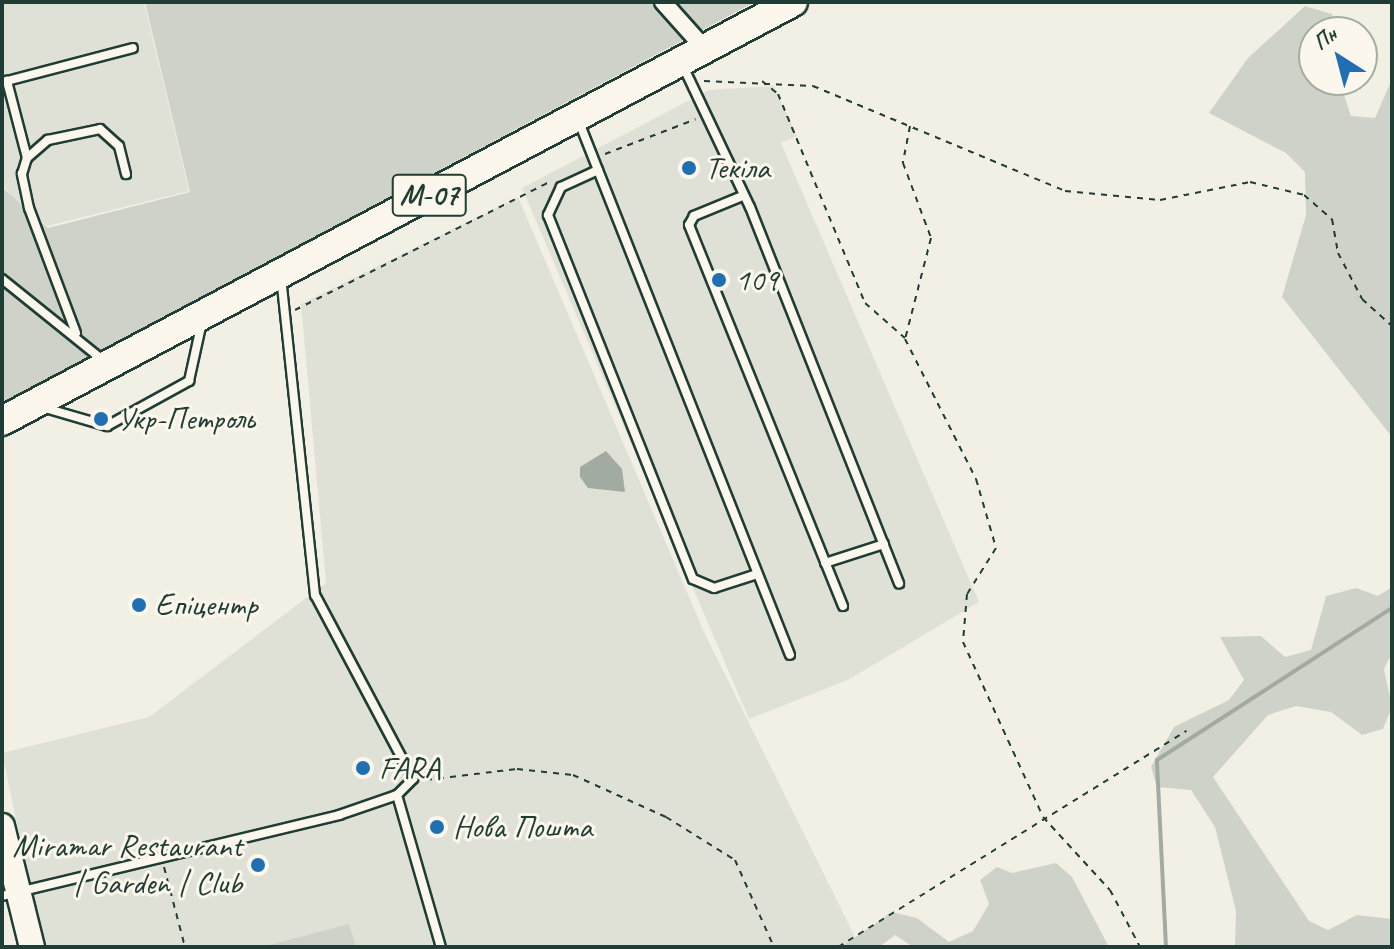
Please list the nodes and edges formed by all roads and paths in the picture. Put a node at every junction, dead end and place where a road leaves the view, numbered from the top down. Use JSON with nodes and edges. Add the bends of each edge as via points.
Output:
{"nodes":[{"id":1,"x":400,"y":2,"type":"edge"},
{"id":2,"x":446,"y":2,"type":"edge"},
{"id":3,"x":663,"y":2,"type":"edge"},
{"id":4,"x":793,"y":2,"type":"edge"},
{"id":5,"x":133,"y":48,"type":"dead end"},
{"id":6,"x":692,"y":64,"type":"junction"},
{"id":7,"x":762,"y":81,"type":"junction"},
{"id":8,"x":705,"y":116,"type":"junction"},
{"id":9,"x":577,"y":118,"type":"junction"},
{"id":10,"x":910,"y":126,"type":"junction"},
{"id":11,"x":27,"y":158,"type":"junction"},
{"id":12,"x":594,"y":159,"type":"junction"},
{"id":13,"x":598,"y":170,"type":"junction"},
{"id":14,"x":126,"y":174,"type":"dead end"},
{"id":15,"x":554,"y":180,"type":"dead end"},
{"id":16,"x":740,"y":197,"type":"junction"},
{"id":17,"x":280,"y":272,"type":"junction"},
{"id":18,"x":2,"y":279,"type":"edge"},
{"id":19,"x":203,"y":314,"type":"junction"},
{"id":20,"x":287,"y":315,"type":"junction"},
{"id":21,"x":1392,"y":326,"type":"edge"},
{"id":22,"x":76,"y":333,"type":"junction"},
{"id":23,"x":905,"y":339,"type":"junction"},
{"id":24,"x":107,"y":365,"type":"junction"},
{"id":25,"x":33,"y":405,"type":"junction"},
{"id":26,"x":2,"y":421,"type":"edge"},
{"id":27,"x":884,"y":544,"type":"junction"},
{"id":28,"x":825,"y":563,"type":"junction"},
{"id":29,"x":757,"y":574,"type":"junction"},
{"id":30,"x":899,"y":584,"type":"dead end"},
{"id":31,"x":843,"y":606,"type":"dead end"},
{"id":32,"x":790,"y":655,"type":"dead end"},
{"id":33,"x":1186,"y":731,"type":"dead end"},
{"id":34,"x":413,"y":779,"type":"junction"},
{"id":35,"x":397,"y":795,"type":"junction"},
{"id":36,"x":1043,"y":817,"type":"junction"},
{"id":37,"x":2,"y":826,"type":"edge"},
{"id":38,"x":162,"y":859,"type":"junction"},
{"id":39,"x":10,"y":895,"type":"edge"},
{"id":40,"x":32,"y":947,"type":"edge"},
{"id":41,"x":185,"y":947,"type":"edge"},
{"id":42,"x":441,"y":947,"type":"edge"},
{"id":43,"x":774,"y":947,"type":"edge"},
{"id":44,"x":838,"y":947,"type":"edge"},
{"id":45,"x":1140,"y":947,"type":"edge"}],
"edges":[{"from":1,"to":2,"type":"path"},
{"from":3,"to":6,"type":"street"},
{"from":4,"to":6,"type":"highway","number":"М-07"},
{"from":5,"to":11,"type":"lane","via":[[13,73],[7,81]]},
{"from":6,"to":7,"type":"path"},
{"from":6,"to":8,"type":"lane"},
{"from":6,"to":9,"type":"highway","number":"М-07"},
{"from":7,"to":10,"type":"path","via":[[813,86]]},
{"from":7,"to":23,"type":"path","via":[[778,94],[865,303]]},
{"from":8,"to":12,"type":"path"},
{"from":8,"to":16,"type":"lane"},
{"from":9,"to":12,"type":"lane"},
{"from":9,"to":17,"type":"highway","number":"М-07"},
{"from":10,"to":21,"type":"path","via":[[1065,191],[1160,200],[1250,182],[1304,195],[1332,219],[1338,253],[1362,299]]},
{"from":10,"to":23,"type":"path","via":[[903,163],[931,238]]},
{"from":11,"to":14,"type":"lane","via":[[48,140],[100,129],[119,146]]},
{"from":11,"to":22,"type":"lane","via":[[22,174],[29,208]]},
{"from":12,"to":13,"type":"lane"},
{"from":13,"to":29,"type":"lane"},
{"from":13,"to":29,"type":"lane","via":[[561,187],[548,215],[693,579],[714,588]]},
{"from":15,"to":20,"type":"path","via":[[382,261]]},
{"from":16,"to":27,"type":"lane","via":[[750,207]]},
{"from":16,"to":28,"type":"lane","via":[[694,216],[689,225]]},
{"from":17,"to":19,"type":"highway","number":"М-07"},
{"from":17,"to":20,"type":"lane"},
{"from":18,"to":22,"type":"lane"},
{"from":19,"to":24,"type":"highway","number":"М-07"},
{"from":19,"to":25,"type":"lane","via":[[189,381],[107,426]]},
{"from":20,"to":34,"type":"lane","via":[[315,595]]},
{"from":22,"to":24,"type":"lane"},
{"from":23,"to":36,"type":"path","via":[[994,526],[989,566],[967,594],[963,642]]},
{"from":24,"to":25,"type":"highway","number":"М-07"},
{"from":25,"to":26,"type":"highway","number":"М-07"},
{"from":27,"to":28,"type":"lane"},
{"from":27,"to":30,"type":"lane"},
{"from":28,"to":31,"type":"lane"},
{"from":29,"to":32,"type":"lane"},
{"from":33,"to":36,"type":"path"},
{"from":34,"to":35,"type":"lane"},
{"from":34,"to":43,"type":"path","via":[[517,769],[573,775],[666,817],[735,860]]},
{"from":35,"to":38,"type":"lane"},
{"from":35,"to":42,"type":"lane"},
{"from":36,"to":44,"type":"path"},
{"from":36,"to":45,"type":"path","via":[[1110,890]]},
{"from":37,"to":39,"type":"main road"},
{"from":38,"to":39,"type":"lane"},
{"from":38,"to":41,"type":"path"},
{"from":39,"to":40,"type":"main road"}]}
